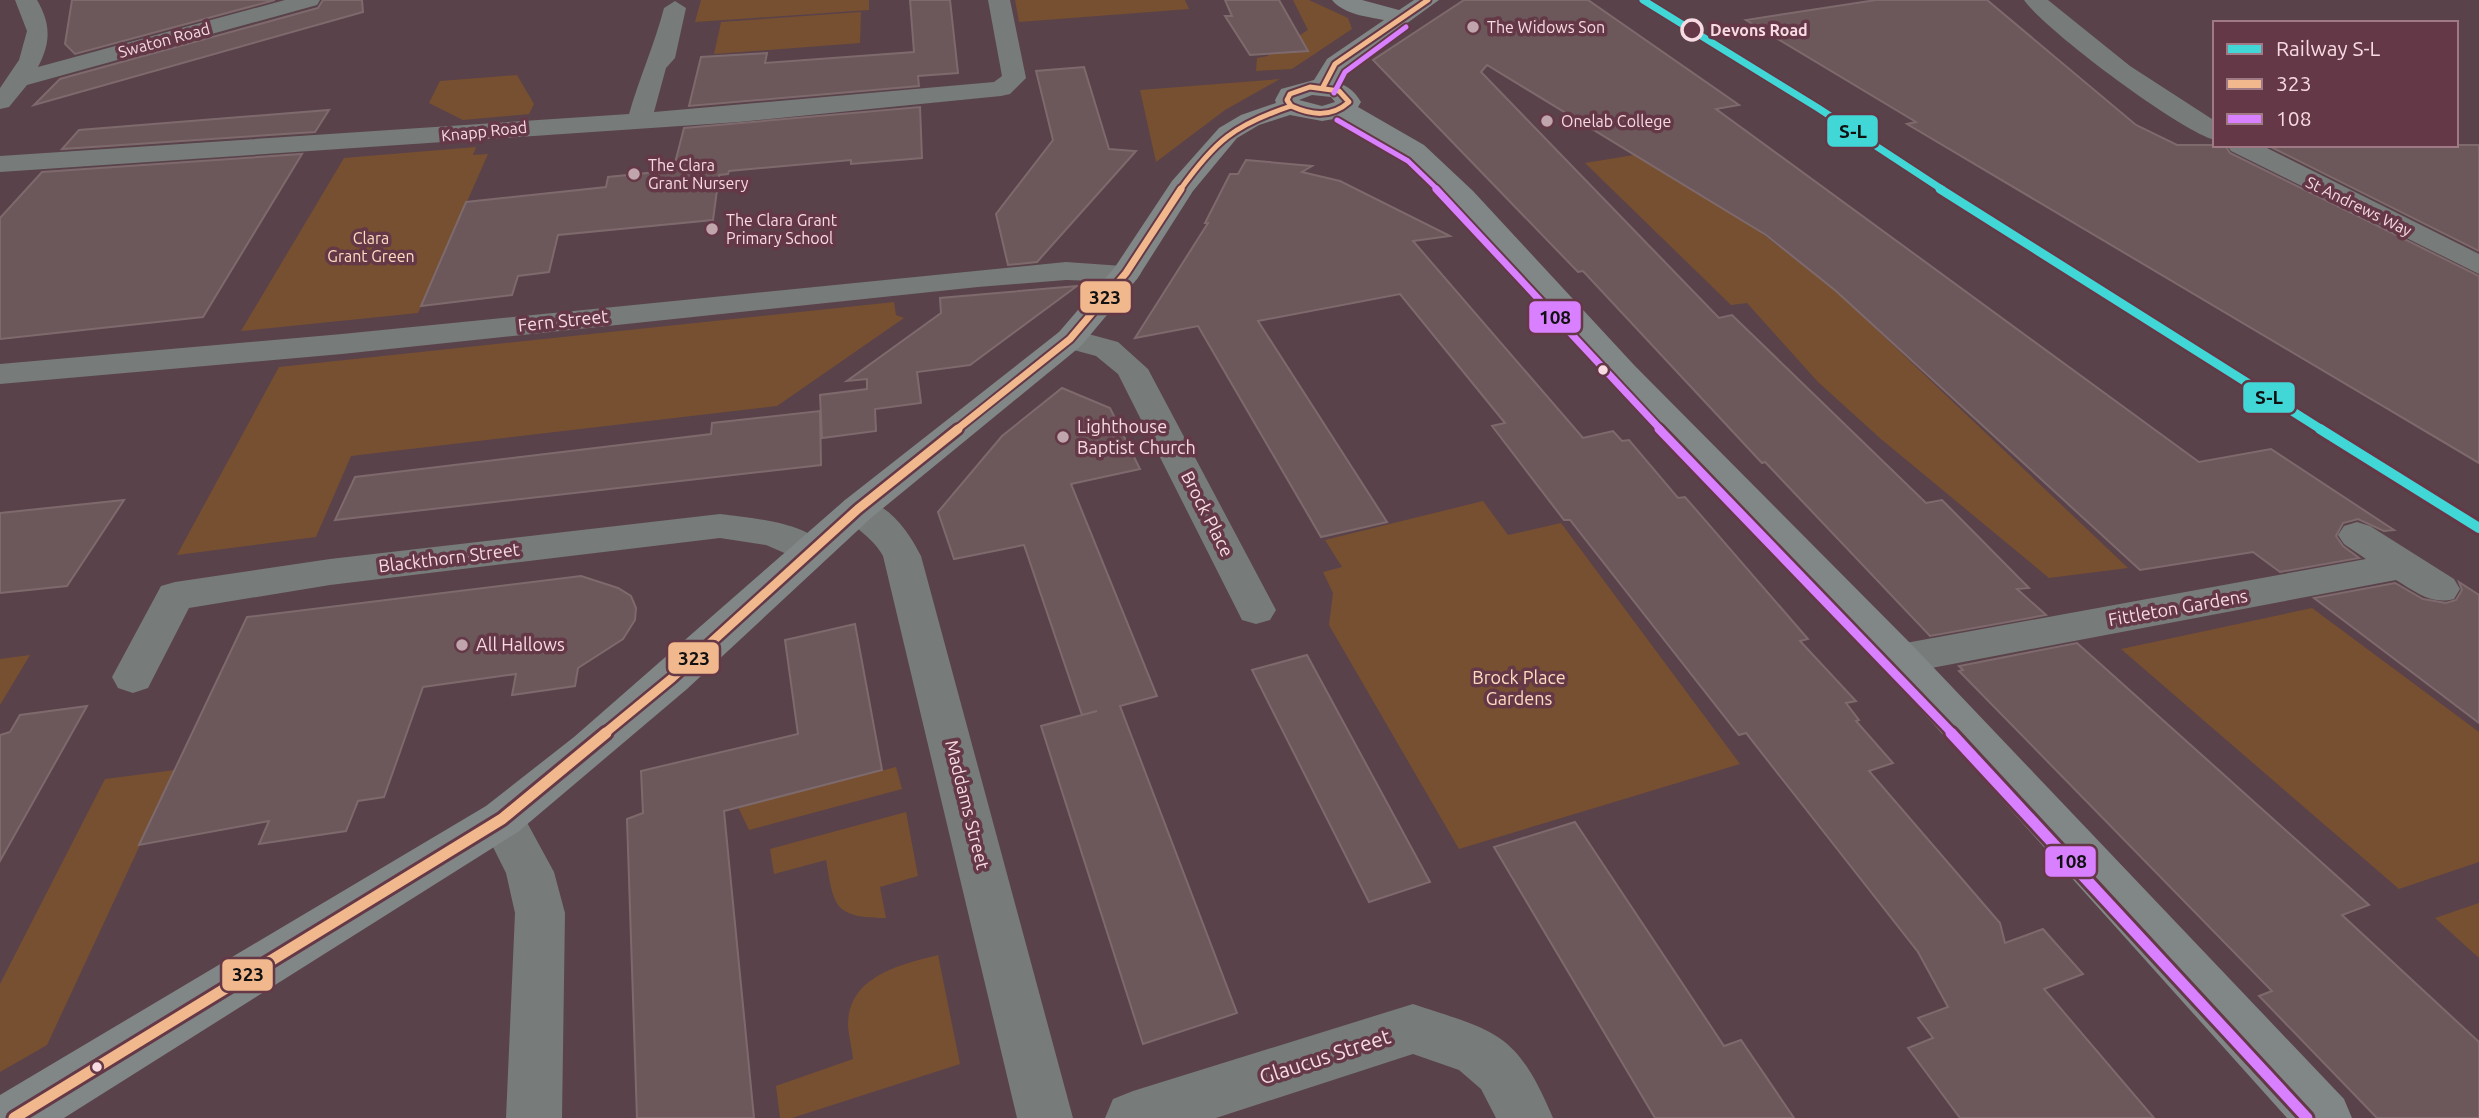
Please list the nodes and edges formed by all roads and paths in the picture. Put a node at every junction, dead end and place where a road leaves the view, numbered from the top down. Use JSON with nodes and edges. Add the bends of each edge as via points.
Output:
{"nodes":[{"id":1,"x":26,"y":0,"type":"edge"},
{"id":2,"x":309,"y":0,"type":"edge"},
{"id":3,"x":999,"y":0,"type":"edge"},
{"id":4,"x":1343,"y":0,"type":"edge"},
{"id":5,"x":1428,"y":0,"type":"edge"},
{"id":6,"x":2035,"y":0,"type":"edge"},
{"id":7,"x":675,"y":8,"type":"dead end"},
{"id":8,"x":1399,"y":17,"type":"junction"},
{"id":9,"x":18,"y":80,"type":"junction"},
{"id":10,"x":1333,"y":98,"type":"junction"},
{"id":11,"x":0,"y":102,"type":"edge"},
{"id":12,"x":640,"y":118,"type":"junction"},
{"id":13,"x":2213,"y":131,"type":"edge"},
{"id":14,"x":2244,"y":147,"type":"edge"},
{"id":15,"x":0,"y":164,"type":"edge"},
{"id":16,"x":2479,"y":265,"type":"edge"},
{"id":17,"x":1126,"y":273,"type":"junction"},
{"id":18,"x":1070,"y":339,"type":"junction"},
{"id":19,"x":0,"y":374,"type":"edge"},
{"id":20,"x":858,"y":509,"type":"junction"},
{"id":21,"x":2357,"y":535,"type":"dead end"},
{"id":22,"x":810,"y":551,"type":"junction"},
{"id":23,"x":2402,"y":566,"type":"junction"},
{"id":24,"x":2440,"y":589,"type":"dead end"},
{"id":25,"x":1256,"y":610,"type":"dead end"},
{"id":26,"x":1900,"y":659,"type":"junction"},
{"id":27,"x":134,"y":677,"type":"dead end"},
{"id":28,"x":502,"y":819,"type":"junction"},
{"id":29,"x":14,"y":1118,"type":"edge"},
{"id":30,"x":534,"y":1118,"type":"edge"},
{"id":31,"x":1045,"y":1118,"type":"edge"},
{"id":32,"x":1133,"y":1118,"type":"edge"},
{"id":33,"x":1525,"y":1118,"type":"edge"},
{"id":34,"x":2324,"y":1118,"type":"edge"}],
"edges":[{"from":1,"to":9,"type":"street","via":[[38,31]]},
{"from":2,"to":9,"type":"street","name":"Swaton Road"},
{"from":3,"to":12,"type":"street","name":"Knapp Road","via":[[1014,78],[1001,89],[751,113]]},
{"from":4,"to":8,"type":"main road"},
{"from":5,"to":8,"type":"main road"},
{"from":6,"to":13,"type":"street","via":[[2108,61]]},
{"from":7,"to":12,"type":"street","via":[[663,58],[655,65]]},
{"from":8,"to":10,"type":"main road","via":[[1335,64]]},
{"from":9,"to":11,"type":"street"},
{"from":10,"to":17,"type":"main road","via":[[1316,114],[1291,106],[1228,133],[1182,187]]},
{"from":10,"to":26,"type":"main road","via":[[1436,170]]},
{"from":12,"to":15,"type":"street","name":"Knapp Road"},
{"from":14,"to":16,"type":"street","name":"St Andrews Way"},
{"from":17,"to":18,"type":"main road"},
{"from":17,"to":19,"type":"street","name":"Fern Street","via":[[1066,271],[978,278],[342,344]]},
{"from":18,"to":20,"type":"main road"},
{"from":18,"to":25,"type":"street","name":"Brock Place","via":[[1107,349],[1132,369]]},
{"from":20,"to":22,"type":"main road"},
{"from":20,"to":31,"type":"street","name":"Maddams Street","via":[[890,533],[902,556]]},
{"from":21,"to":23,"type":"street"},
{"from":22,"to":27,"type":"street","name":"Blackthorn Street","via":[[774,534],[720,526],[175,596]]},
{"from":22,"to":28,"type":"main road","via":[[662,687]]},
{"from":23,"to":24,"type":"street"},
{"from":23,"to":26,"type":"street","name":"Fittleton Gardens"},
{"from":26,"to":34,"type":"main road"},
{"from":28,"to":29,"type":"main road"},
{"from":28,"to":30,"type":"street","via":[[530,872],[540,912]]},
{"from":32,"to":33,"type":"street","name":"Glaucus Street","via":[[1413,1029],[1477,1051],[1500,1070]]}]}
